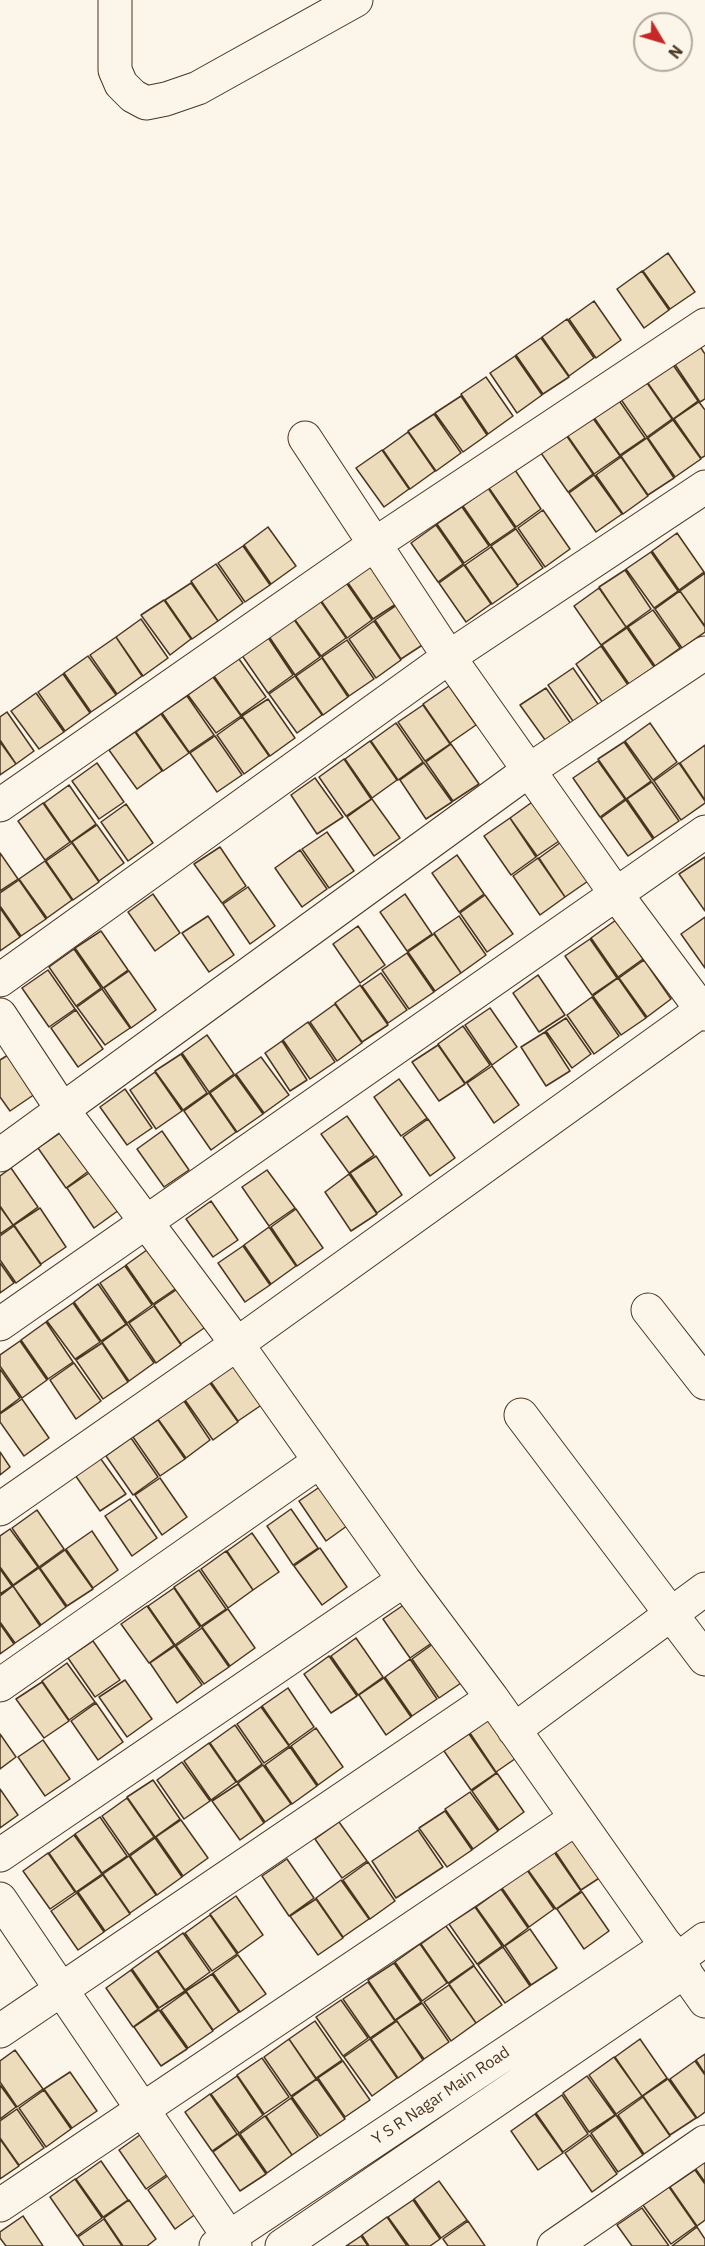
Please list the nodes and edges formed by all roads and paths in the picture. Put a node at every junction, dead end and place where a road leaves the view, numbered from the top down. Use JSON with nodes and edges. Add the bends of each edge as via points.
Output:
{"nodes":[{"id":1,"x":115,"y":0,"type":"edge"},
{"id":2,"x":356,"y":0,"type":"edge"},
{"id":3,"x":705,"y":325,"type":"edge"},
{"id":4,"x":305,"y":438,"type":"dead end"},
{"id":5,"x":705,"y":487,"type":"edge"},
{"id":6,"x":375,"y":544,"type":"junction"},
{"id":7,"x":705,"y":653,"type":"edge"},
{"id":8,"x":448,"y":657,"type":"junction"},
{"id":9,"x":528,"y":771,"type":"junction"},
{"id":10,"x":0,"y":805,"type":"edge"},
{"id":11,"x":705,"y":832,"type":"edge"},
{"id":12,"x":616,"y":894,"type":"junction"},
{"id":13,"x":0,"y":981,"type":"edge"},
{"id":14,"x":704,"y":1011,"type":"edge"},
{"id":15,"x":0,"y":1015,"type":"edge"},
{"id":16,"x":62,"y":1109,"type":"junction"},
{"id":17,"x":0,"y":1155,"type":"edge"},
{"id":18,"x":147,"y":1221,"type":"junction"},
{"id":19,"x":648,"y":1310,"type":"dead end"},
{"id":20,"x":0,"y":1324,"type":"edge"},
{"id":21,"x":237,"y":1344,"type":"junction"},
{"id":22,"x":705,"y":1383,"type":"edge"},
{"id":23,"x":521,"y":1415,"type":"dead end"},
{"id":24,"x":320,"y":1461,"type":"junction"},
{"id":25,"x":0,"y":1509,"type":"edge"},
{"id":26,"x":404,"y":1580,"type":"junction"},
{"id":27,"x":705,"y":1589,"type":"edge"},
{"id":28,"x":672,"y":1614,"type":"junction"},
{"id":29,"x":705,"y":1659,"type":"edge"},
{"id":30,"x":0,"y":1685,"type":"edge"},
{"id":31,"x":492,"y":1698,"type":"junction"},
{"id":32,"x":514,"y":1730,"type":"junction"},
{"id":33,"x":575,"y":1819,"type":"junction"},
{"id":34,"x":0,"y":1855,"type":"edge"},
{"id":35,"x":0,"y":1899,"type":"edge"},
{"id":36,"x":705,"y":1939,"type":"edge"},
{"id":37,"x":676,"y":1959,"type":"junction"},
{"id":38,"x":61,"y":1989,"type":"junction"},
{"id":39,"x":705,"y":2001,"type":"edge"},
{"id":40,"x":0,"y":2031,"type":"edge"},
{"id":41,"x":142,"y":2110,"type":"junction"},
{"id":42,"x":705,"y":2142,"type":"edge"},
{"id":43,"x":0,"y":2205,"type":"edge"},
{"id":44,"x":226,"y":2243,"type":"edge"},
{"id":45,"x":282,"y":2246,"type":"edge"},
{"id":46,"x":554,"y":2246,"type":"edge"}],
"edges":[{"from":1,"to":2,"type":"street","via":[[115,70],[121,84],[146,103],[198,88]]},
{"from":3,"to":6,"type":"street"},
{"from":4,"to":6,"type":"street"},
{"from":5,"to":8,"type":"street"},
{"from":6,"to":8,"type":"street"},
{"from":6,"to":10,"type":"street"},
{"from":7,"to":9,"type":"street"},
{"from":8,"to":9,"type":"street"},
{"from":8,"to":13,"type":"street"},
{"from":9,"to":12,"type":"street"},
{"from":9,"to":16,"type":"street"},
{"from":11,"to":12,"type":"street"},
{"from":12,"to":14,"type":"street"},
{"from":12,"to":18,"type":"street"},
{"from":14,"to":21,"type":"street"},
{"from":15,"to":16,"type":"street"},
{"from":16,"to":17,"type":"street"},
{"from":16,"to":18,"type":"street"},
{"from":18,"to":20,"type":"street"},
{"from":18,"to":21,"type":"street"},
{"from":19,"to":22,"type":"street"},
{"from":21,"to":24,"type":"street"},
{"from":21,"to":25,"type":"street"},
{"from":23,"to":28,"type":"street"},
{"from":24,"to":26,"type":"street"},
{"from":24,"to":30,"type":"street"},
{"from":26,"to":31,"type":"street"},
{"from":26,"to":34,"type":"street"},
{"from":27,"to":28,"type":"street"},
{"from":28,"to":29,"type":"street"},
{"from":28,"to":32,"type":"street"},
{"from":31,"to":32,"type":"street"},
{"from":31,"to":38,"type":"street"},
{"from":32,"to":33,"type":"street"},
{"from":33,"to":37,"type":"street"},
{"from":33,"to":41,"type":"street"},
{"from":35,"to":38,"type":"street"},
{"from":36,"to":37,"type":"street","name":"Y S R Nagar Main Road"},
{"from":37,"to":39,"type":"street"},
{"from":37,"to":44,"type":"street","name":"Y S R Nagar Main Road"},
{"from":37,"to":45,"type":"street","name":"Y S R Nagar Main Road"},
{"from":38,"to":40,"type":"street"},
{"from":38,"to":41,"type":"street"},
{"from":41,"to":43,"type":"street"},
{"from":41,"to":44,"type":"street"},
{"from":42,"to":46,"type":"street"}]}
